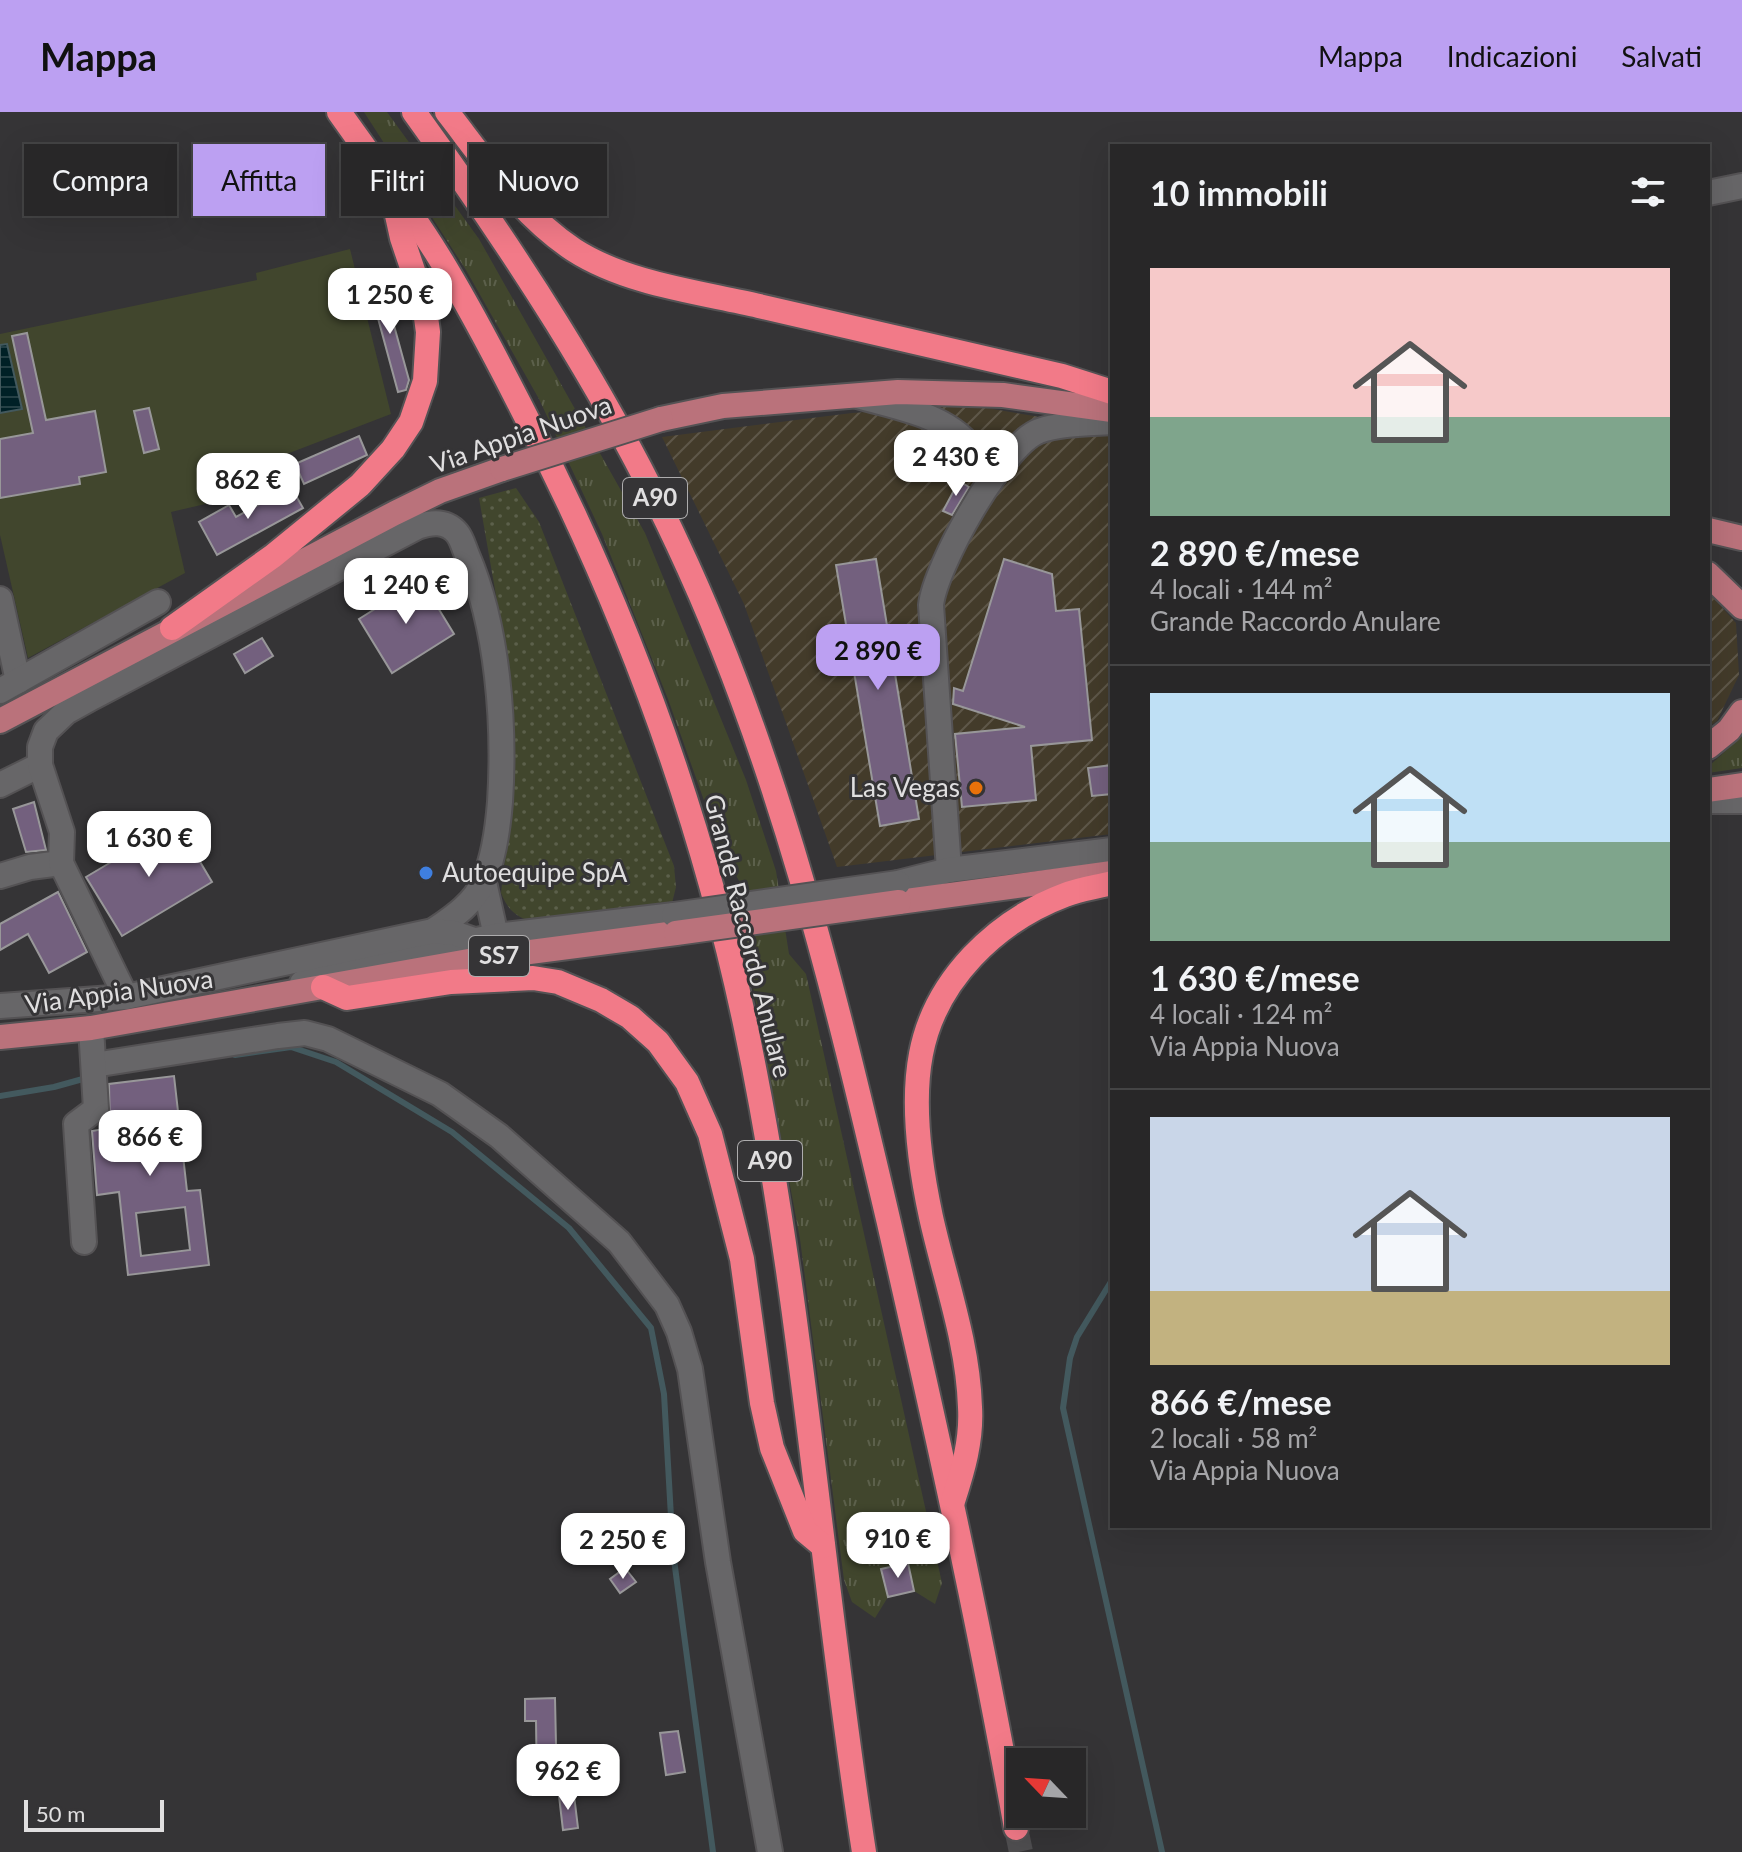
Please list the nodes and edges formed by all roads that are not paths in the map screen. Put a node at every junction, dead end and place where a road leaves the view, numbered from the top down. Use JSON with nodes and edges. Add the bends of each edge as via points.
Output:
{"nodes":[{"id":1,"x":339,"y":112,"type":"edge"},
{"id":2,"x":414,"y":112,"type":"edge"},
{"id":3,"x":447,"y":112,"type":"edge"},
{"id":4,"x":362,"y":144,"type":"edge"},
{"id":5,"x":1742,"y":186,"type":"edge"},
{"id":6,"x":1710,"y":193,"type":"edge"},
{"id":7,"x":399,"y":216,"type":"edge"},
{"id":8,"x":412,"y":216,"type":"edge"},
{"id":9,"x":1110,"y":391,"type":"edge"},
{"id":10,"x":854,"y":394,"type":"junction"},
{"id":11,"x":1110,"y":410,"type":"edge"},
{"id":12,"x":1110,"y":422,"type":"edge"},
{"id":13,"x":990,"y":482,"type":"junction"},
{"id":14,"x":1710,"y":530,"type":"edge"},
{"id":15,"x":1742,"y":538,"type":"edge"},
{"id":16,"x":1710,"y":576,"type":"edge"},
{"id":17,"x":0,"y":599,"type":"edge"},
{"id":18,"x":158,"y":602,"type":"dead end"},
{"id":19,"x":1742,"y":607,"type":"edge"},
{"id":20,"x":172,"y":628,"type":"junction"},
{"id":21,"x":134,"y":649,"type":"junction"},
{"id":22,"x":9,"y":686,"type":"edge"},
{"id":23,"x":93,"y":697,"type":"junction"},
{"id":24,"x":1742,"y":712,"type":"edge"},
{"id":25,"x":0,"y":721,"type":"edge"},
{"id":26,"x":1710,"y":745,"type":"edge"},
{"id":27,"x":40,"y":765,"type":"junction"},
{"id":28,"x":0,"y":785,"type":"edge"},
{"id":29,"x":1742,"y":785,"type":"edge"},
{"id":30,"x":1710,"y":790,"type":"edge"},
{"id":31,"x":1710,"y":801,"type":"edge"},
{"id":32,"x":1742,"y":801,"type":"edge"},
{"id":33,"x":1110,"y":850,"type":"edge"},
{"id":34,"x":61,"y":863,"type":"junction"},
{"id":35,"x":949,"y":870,"type":"junction"},
{"id":36,"x":1110,"y":873,"type":"edge"},
{"id":37,"x":0,"y":876,"type":"edge"},
{"id":38,"x":484,"y":882,"type":"junction"},
{"id":39,"x":1110,"y":883,"type":"edge"},
{"id":40,"x":898,"y":893,"type":"junction"},
{"id":41,"x":675,"y":924,"type":"junction"},
{"id":42,"x":433,"y":931,"type":"junction"},
{"id":43,"x":485,"y":938,"type":"junction"},
{"id":44,"x":323,"y":987,"type":"junction"},
{"id":45,"x":126,"y":997,"type":"junction"},
{"id":46,"x":246,"y":1001,"type":"junction"},
{"id":47,"x":0,"y":1006,"type":"edge"},
{"id":48,"x":91,"y":1028,"type":"junction"},
{"id":49,"x":0,"y":1037,"type":"edge"},
{"id":50,"x":94,"y":1065,"type":"junction"},
{"id":51,"x":84,"y":1242,"type":"dead end"},
{"id":52,"x":952,"y":1504,"type":"junction"},
{"id":53,"x":823,"y":1546,"type":"junction"},
{"id":54,"x":1006,"y":1772,"type":"edge"},
{"id":55,"x":770,"y":1852,"type":"edge"},
{"id":56,"x":864,"y":1852,"type":"edge"}],
"edges":[{"from":1,"to":4,"type":"highway","name":"Grande Raccordo Anulare","number":"A90"},
{"from":2,"to":52,"type":"highway","number":"A90","via":[[510,249],[603,400],[710,617],[782,812],[815,923]]},
{"from":3,"to":9,"type":"highway","via":[[534,218],[575,250],[619,271]]},
{"from":5,"to":6,"type":"street"},
{"from":7,"to":20,"type":"highway","via":[[427,322],[425,381],[411,422],[360,485]]},
{"from":8,"to":53,"type":"highway","name":"Grande Raccordo Anulare","number":"A90","via":[[483,333],[565,495],[627,636],[693,822],[745,1023],[762,1114]]},
{"from":10,"to":11,"type":"main road","name":"Via Appia Nuova","via":[[1003,395]]},
{"from":10,"to":13,"type":"street","via":[[929,416],[951,430],[974,451]]},
{"from":10,"to":20,"type":"main road","name":"Via Appia Nuova","bridge":true,"via":[[723,406],[661,419],[455,485]]},
{"from":12,"to":13,"type":"street","via":[[1037,432]]},
{"from":13,"to":35,"type":"street","via":[[932,592]]},
{"from":14,"to":15,"type":"main road"},
{"from":16,"to":19,"type":"main road"},
{"from":17,"to":22,"type":"street"},
{"from":18,"to":22,"type":"street"},
{"from":20,"to":21,"type":"main road","name":"Via Appia Nuova"},
{"from":21,"to":23,"type":"street"},
{"from":21,"to":25,"type":"main road","name":"Via Appia Nuova"},
{"from":23,"to":27,"type":"street","via":[[46,731]]},
{"from":23,"to":38,"type":"street","via":[[417,527],[450,527],[461,539],[480,589],[497,688],[500,803]]},
{"from":24,"to":26,"type":"main road"},
{"from":27,"to":28,"type":"street"},
{"from":27,"to":34,"type":"street","via":[[62,832]]},
{"from":29,"to":30,"type":"main road"},
{"from":31,"to":32,"type":"street"},
{"from":33,"to":35,"type":"street","name":"Via Appia Nuova"},
{"from":34,"to":37,"type":"street"},
{"from":34,"to":45,"type":"street"},
{"from":35,"to":40,"type":"street","name":"Via Appia Nuova"},
{"from":36,"to":40,"type":"main road","name":"Via Appia Nuova","number":"SS7"},
{"from":38,"to":42,"type":"street","via":[[462,910]]},
{"from":38,"to":43,"type":"street"},
{"from":39,"to":52,"type":"highway","via":[[1067,894],[998,932],[950,985],[924,1041],[917,1088],[923,1170],[963,1346],[971,1408],[968,1453]]},
{"from":40,"to":41,"type":"main road","name":"Via Appia Nuova","number":"SS7","bridge":true},
{"from":41,"to":43,"type":"street","name":"Via Appia Nuova"},
{"from":41,"to":44,"type":"main road","name":"Via Appia Nuova","number":"SS7"},
{"from":42,"to":43,"type":"street"},
{"from":42,"to":45,"type":"street"},
{"from":43,"to":46,"type":"street","name":"Via Appia Nuova","via":[[361,964]]},
{"from":44,"to":46,"type":"main road","name":"Via Appia Nuova","number":"SS7"},
{"from":44,"to":53,"type":"highway","via":[[347,998],[500,978],[558,982],[622,1012],[669,1055],[699,1106],[727,1194],[772,1448],[805,1531]]},
{"from":45,"to":47,"type":"street"},
{"from":46,"to":48,"type":"main road","name":"Via Appia Nuova","number":"SS7"},
{"from":48,"to":49,"type":"main road","name":"Via Appia Nuova","number":"SS7"},
{"from":48,"to":50,"type":"street"},
{"from":50,"to":51,"type":"street","via":[[96,1109],[76,1124]]},
{"from":50,"to":55,"type":"street","via":[[305,1033],[328,1039],[440,1094],[499,1136],[619,1242],[667,1305],[690,1369]]},
{"from":52,"to":54,"type":"highway","number":"A90"},
{"from":53,"to":56,"type":"highway","name":"Grande Raccordo Anulare","number":"A90"}]}
